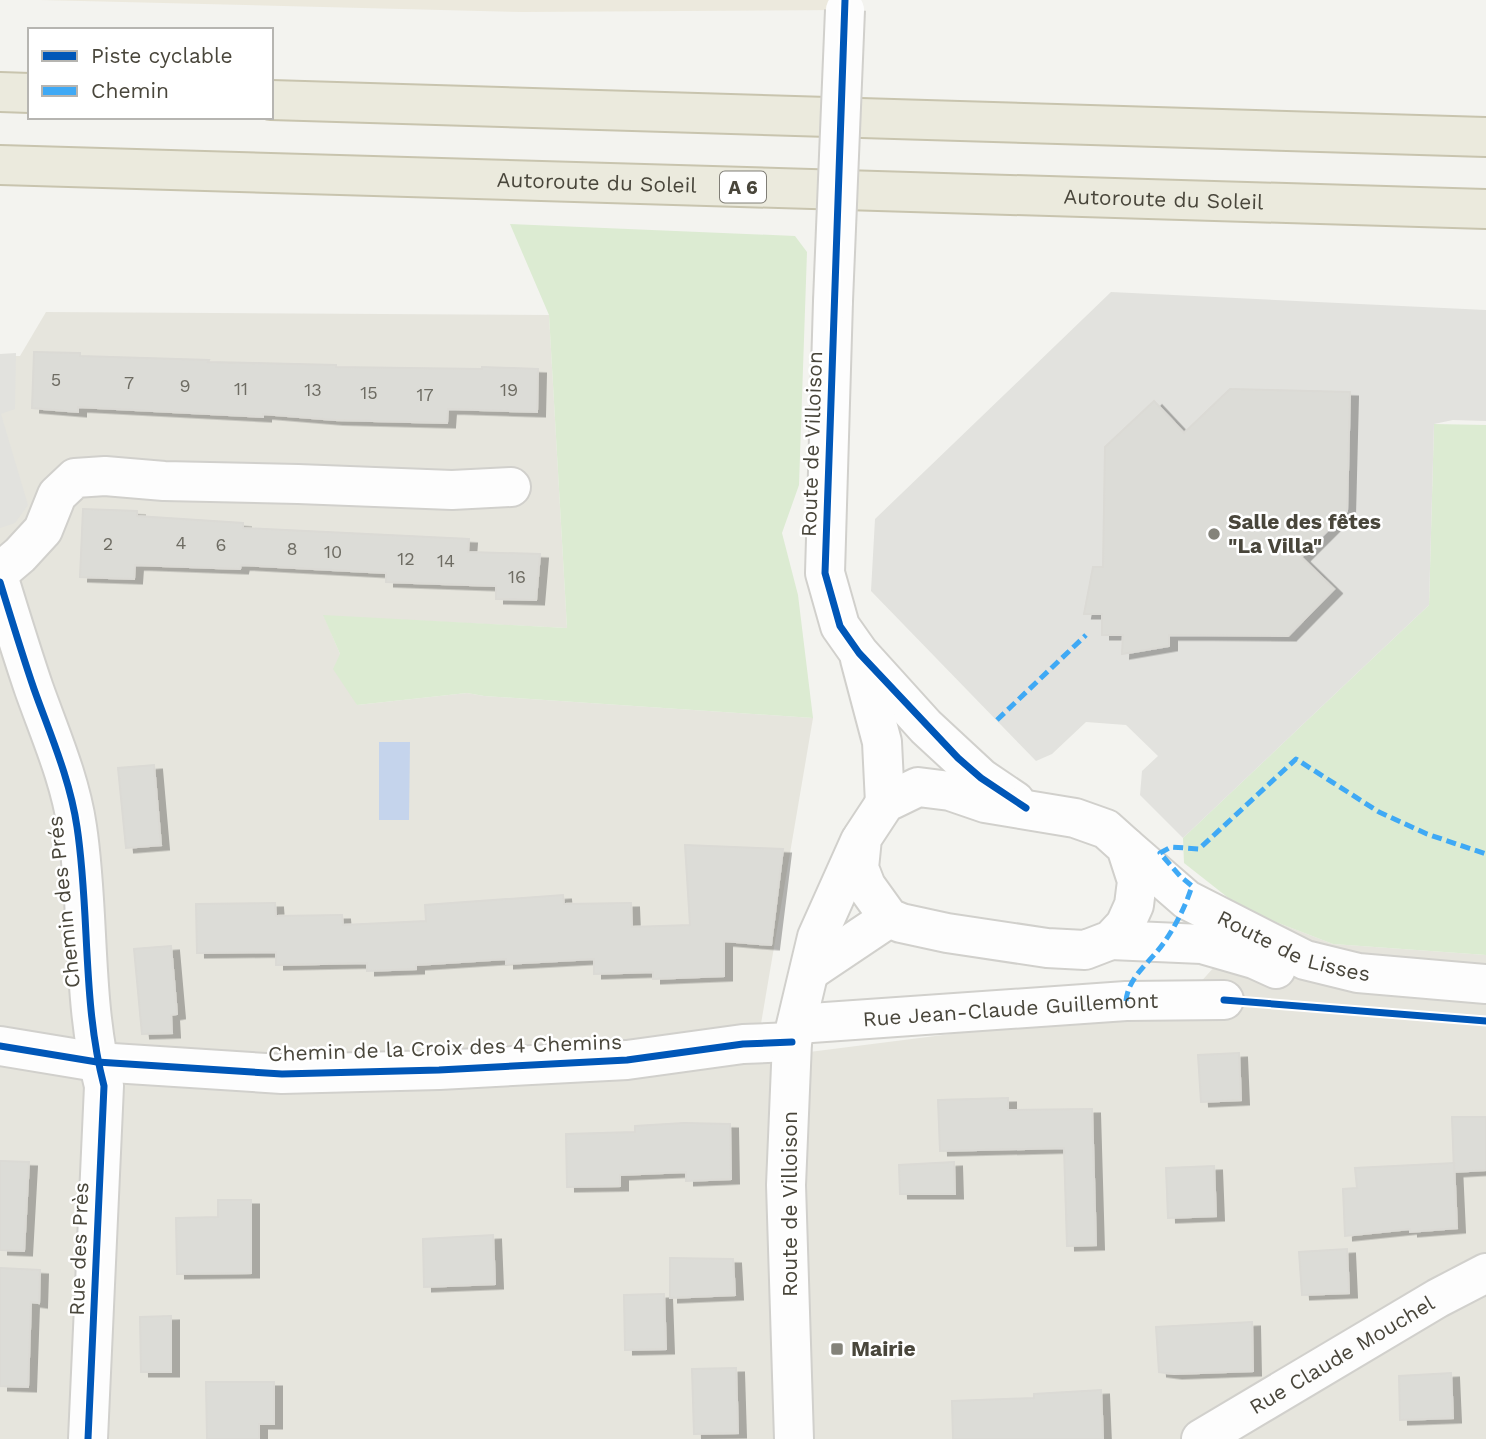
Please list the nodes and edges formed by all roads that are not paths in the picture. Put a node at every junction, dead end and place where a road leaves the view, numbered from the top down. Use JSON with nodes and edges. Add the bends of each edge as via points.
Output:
{"nodes":[{"id":1,"x":845,"y":5,"type":"edge"},
{"id":2,"x":0,"y":92,"type":"edge"},
{"id":3,"x":28,"y":93,"type":"edge"},
{"id":4,"x":273,"y":100,"type":"edge"},
{"id":5,"x":1486,"y":137,"type":"edge"},
{"id":6,"x":0,"y":165,"type":"edge"},
{"id":7,"x":1486,"y":209,"type":"edge"},
{"id":8,"x":510,"y":487,"type":"dead end"},
{"id":9,"x":0,"y":572,"type":"edge"},
{"id":10,"x":0,"y":582,"type":"edge"},
{"id":11,"x":859,"y":653,"type":"junction"},
{"id":12,"x":884,"y":803,"type":"junction"},
{"id":13,"x":1026,"y":808,"type":"junction"},
{"id":14,"x":862,"y":838,"type":"junction"},
{"id":15,"x":1126,"y":847,"type":"junction"},
{"id":16,"x":889,"y":918,"type":"junction"},
{"id":17,"x":1111,"y":940,"type":"junction"},
{"id":18,"x":810,"y":971,"type":"junction"},
{"id":19,"x":1486,"y":984,"type":"edge"},
{"id":20,"x":1224,"y":1000,"type":"dead end"},
{"id":21,"x":1486,"y":1002,"type":"edge"},
{"id":22,"x":795,"y":1033,"type":"junction"},
{"id":23,"x":0,"y":1046,"type":"edge"},
{"id":24,"x":97,"y":1062,"type":"junction"},
{"id":25,"x":1486,"y":1273,"type":"edge"},
{"id":26,"x":88,"y":1439,"type":"edge"},
{"id":27,"x":793,"y":1439,"type":"edge"},
{"id":28,"x":1201,"y":1439,"type":"edge"}],
"edges":[{"from":1,"to":11,"type":"street","name":"Route de Villoison","bridge":true,"via":[[825,573],[840,626]]},
{"from":2,"to":3,"type":"highway"},
{"from":4,"to":5,"type":"highway"},
{"from":6,"to":7,"type":"highway","name":"Autoroute du Soleil","number":"A 6"},
{"from":8,"to":9,"type":"street","via":[[452,490],[75,478],[57,495],[43,530]]},
{"from":10,"to":24,"type":"street","name":"Chemin des Prés","via":[[62,765],[77,825]]},
{"from":11,"to":12,"type":"street","name":"Route de Villoison","via":[[882,742]]},
{"from":11,"to":13,"type":"street","name":"Route de Villoison","via":[[958,758]]},
{"from":12,"to":13,"type":"street","name":"Route de Lisses","via":[[918,787]]},
{"from":12,"to":14,"type":"street","name":"Route de Villoison"},
{"from":13,"to":15,"type":"street","name":"Route de Lisses","via":[[1106,829]]},
{"from":14,"to":16,"type":"street","via":[[859,867],[866,886]]},
{"from":14,"to":18,"type":"street","name":"Route de Villoison","via":[[817,937]]},
{"from":15,"to":17,"type":"street","via":[[1137,881],[1135,905]]},
{"from":15,"to":19,"type":"street","name":"Route de Lisses","via":[[1188,900],[1305,960],[1358,973]]},
{"from":16,"to":17,"type":"street","name":"Route de Lisses","via":[[947,933],[1047,947],[1085,950]]},
{"from":16,"to":18,"type":"street"},
{"from":17,"to":21,"type":"street","name":"Route de Lisses","via":[[1202,944],[1254,959],[1302,982],[1331,988]]},
{"from":18,"to":22,"type":"street","name":"Route de Villoison"},
{"from":20,"to":22,"type":"street","name":"Rue Jean-Claude Guillemont","via":[[1126,1001]]},
{"from":22,"to":24,"type":"street","name":"Chemin de la Croix des 4 Chemins","via":[[627,1060],[439,1070],[282,1074]]},
{"from":22,"to":27,"type":"street","name":"Route de Villoison","via":[[786,1185]]},
{"from":23,"to":24,"type":"street","name":"Chemin de la Croix des 4 Chemins"},
{"from":24,"to":26,"type":"street","name":"Rue des Près","via":[[104,1086]]},
{"from":25,"to":28,"type":"street","name":"Rue Claude Mouchel"}]}
